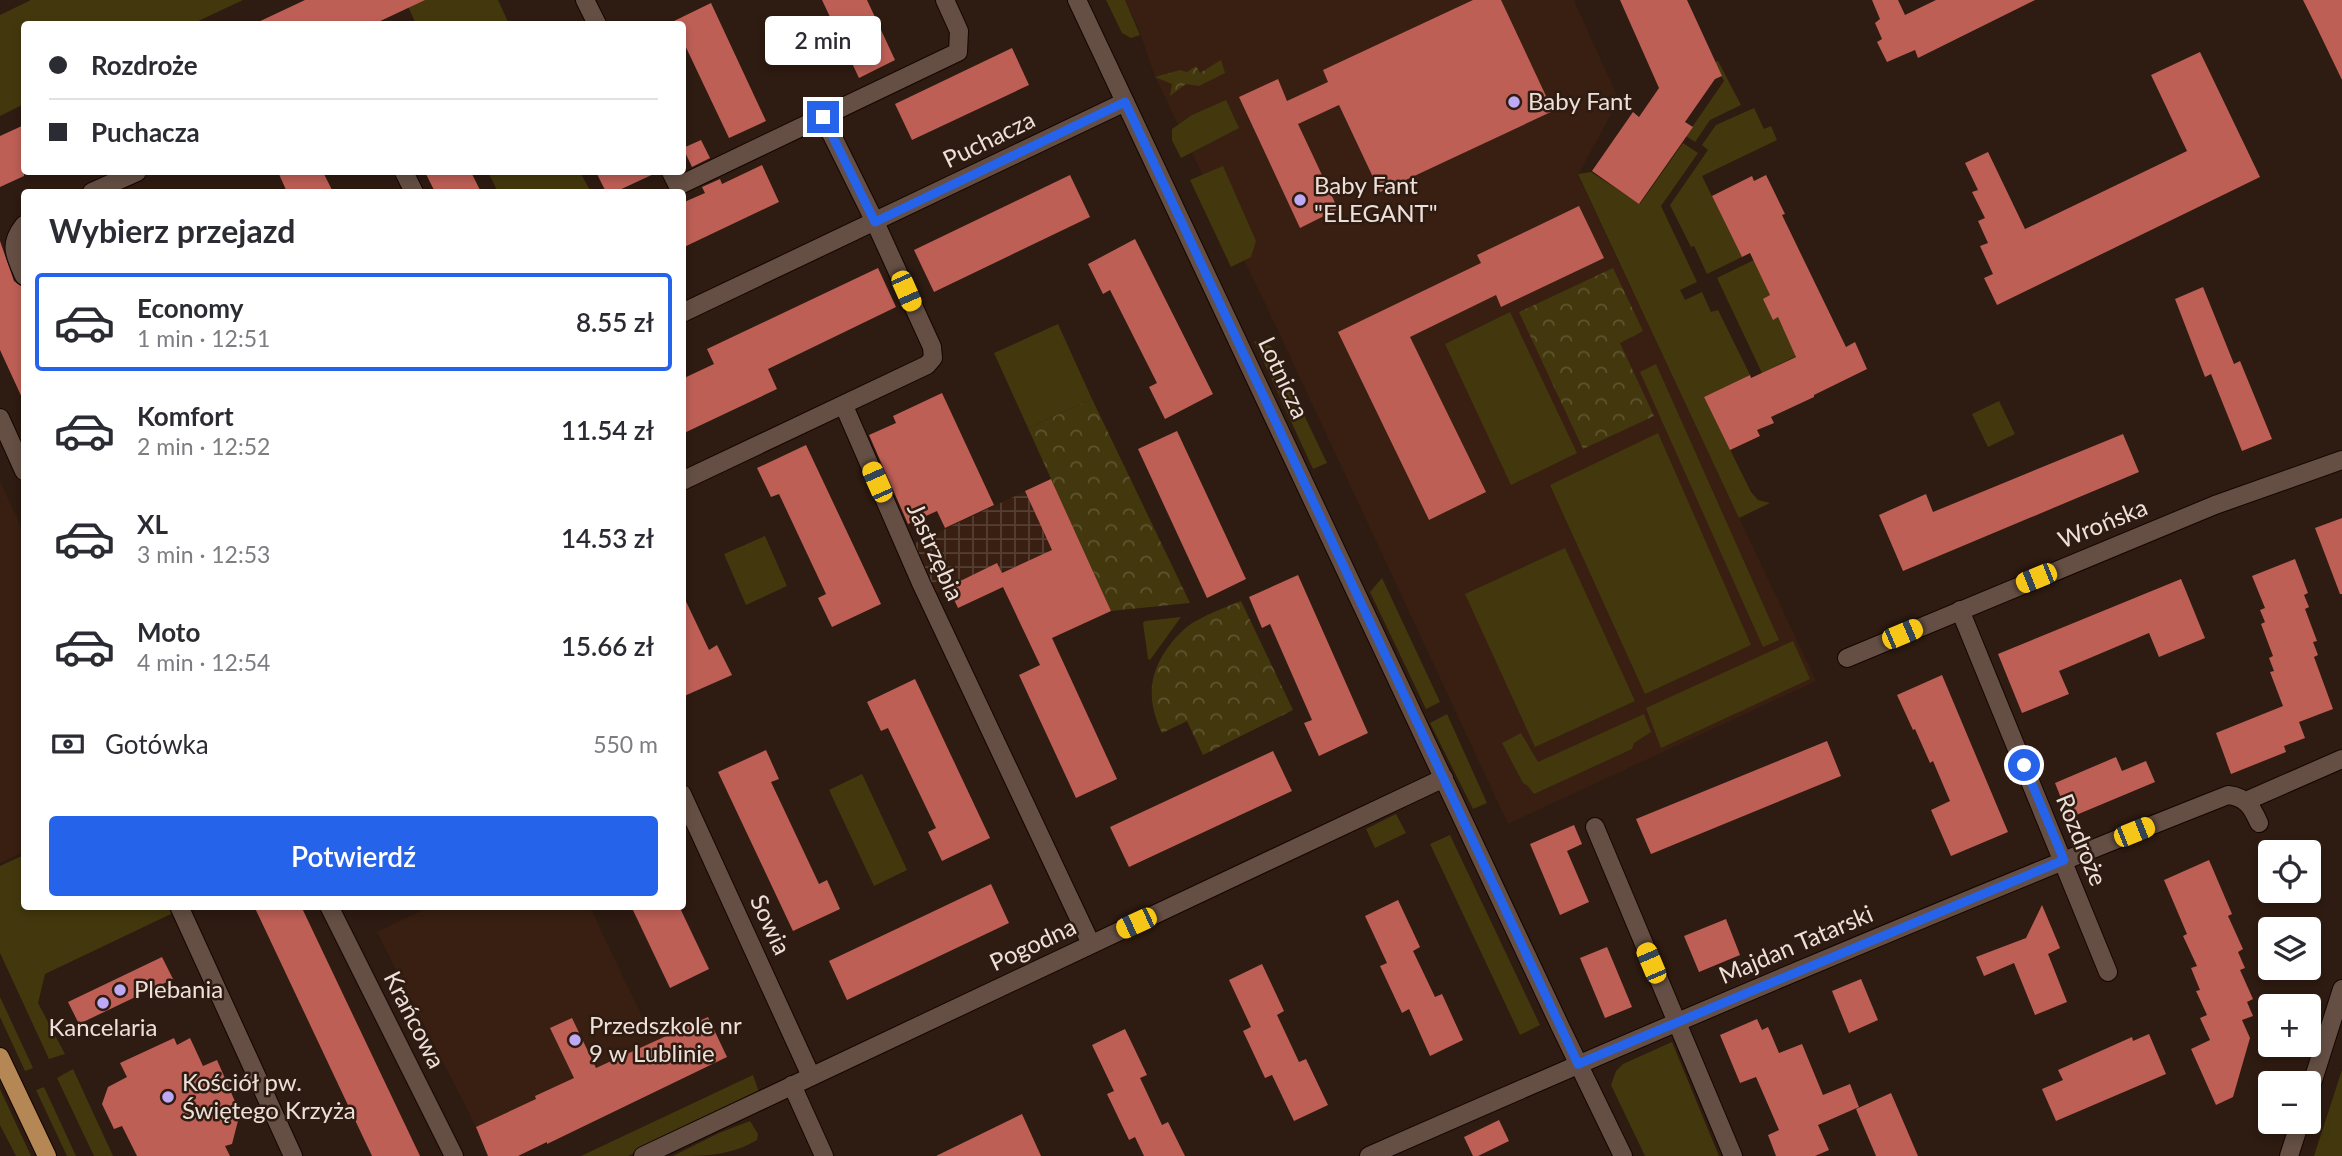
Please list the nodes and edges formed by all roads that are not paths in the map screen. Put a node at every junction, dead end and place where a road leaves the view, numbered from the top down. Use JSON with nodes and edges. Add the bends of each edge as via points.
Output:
{"nodes":[{"id":1,"x":585,"y":0,"type":"edge"},
{"id":2,"x":945,"y":0,"type":"edge"},
{"id":3,"x":1077,"y":0,"type":"edge"},
{"id":4,"x":596,"y":21,"type":"edge"},
{"id":5,"x":1125,"y":102,"type":"junction"},
{"id":6,"x":823,"y":117,"type":"junction"},
{"id":7,"x":131,"y":175,"type":"edge"},
{"id":8,"x":672,"y":175,"type":"edge"},
{"id":9,"x":99,"y":189,"type":"edge"},
{"id":10,"x":875,"y":222,"type":"junction"},
{"id":11,"x":21,"y":229,"type":"edge"},
{"id":12,"x":21,"y":269,"type":"edge"},
{"id":13,"x":686,"y":311,"type":"edge"},
{"id":14,"x":844,"y":406,"type":"junction"},
{"id":15,"x":0,"y":418,"type":"edge"},
{"id":16,"x":2342,"y":460,"type":"edge"},
{"id":17,"x":21,"y":464,"type":"edge"},
{"id":18,"x":686,"y":479,"type":"edge"},
{"id":19,"x":1960,"y":610,"type":"junction"},
{"id":20,"x":1847,"y":658,"type":"dead end"},
{"id":21,"x":2342,"y":759,"type":"edge"},
{"id":22,"x":1444,"y":778,"type":"junction"},
{"id":23,"x":2246,"y":801,"type":"junction"},
{"id":24,"x":686,"y":803,"type":"edge"},
{"id":25,"x":2259,"y":823,"type":"dead end"},
{"id":26,"x":1595,"y":827,"type":"dead end"},
{"id":27,"x":2064,"y":860,"type":"junction"},
{"id":28,"x":181,"y":910,"type":"edge"},
{"id":29,"x":331,"y":910,"type":"edge"},
{"id":30,"x":1091,"y":944,"type":"junction"},
{"id":31,"x":2108,"y":972,"type":"dead end"},
{"id":32,"x":2342,"y":989,"type":"edge"},
{"id":33,"x":1676,"y":1023,"type":"junction"},
{"id":34,"x":0,"y":1056,"type":"edge"},
{"id":35,"x":1578,"y":1064,"type":"junction"},
{"id":36,"x":2316,"y":1071,"type":"edge"},
{"id":37,"x":811,"y":1076,"type":"junction"},
{"id":38,"x":792,"y":1085,"type":"junction"},
{"id":39,"x":2296,"y":1134,"type":"edge"},
{"id":40,"x":47,"y":1156,"type":"edge"},
{"id":41,"x":293,"y":1156,"type":"edge"},
{"id":42,"x":454,"y":1156,"type":"edge"},
{"id":43,"x":643,"y":1156,"type":"edge"},
{"id":44,"x":824,"y":1156,"type":"edge"},
{"id":45,"x":1369,"y":1156,"type":"edge"},
{"id":46,"x":1623,"y":1156,"type":"edge"},
{"id":47,"x":1732,"y":1156,"type":"edge"},
{"id":48,"x":2289,"y":1156,"type":"edge"}],
"edges":[{"from":1,"to":4,"type":"street"},
{"from":2,"to":6,"type":"street","via":[[959,31],[958,52]]},
{"from":3,"to":5,"type":"street","name":"Lotnicza"},
{"from":5,"to":10,"type":"street","name":"Puchacza"},
{"from":5,"to":22,"type":"street","name":"Lotnicza"},
{"from":6,"to":8,"type":"street","via":[[678,186]]},
{"from":6,"to":10,"type":"street"},
{"from":7,"to":9,"type":"street"},
{"from":10,"to":13,"type":"street","name":"Puchacza"},
{"from":10,"to":14,"type":"street","via":[[933,358]]},
{"from":11,"to":12,"type":"street","via":[[13,252]]},
{"from":14,"to":18,"type":"street"},
{"from":14,"to":30,"type":"street","name":"Jastrzębia","via":[[921,583]]},
{"from":15,"to":17,"type":"street"},
{"from":16,"to":19,"type":"street","name":"Wrońska","via":[[2215,505]]},
{"from":19,"to":20,"type":"street","name":"Wrońska"},
{"from":19,"to":27,"type":"street","name":"Rozdroże"},
{"from":21,"to":23,"type":"street","name":"Majdan Tatarski"},
{"from":22,"to":30,"type":"street","name":"Pogodna"},
{"from":22,"to":35,"type":"street","name":"Lotnicza"},
{"from":23,"to":25,"type":"street"},
{"from":23,"to":27,"type":"street","name":"Majdan Tatarski","via":[[2228,795]]},
{"from":24,"to":37,"type":"street","name":"Sowia"},
{"from":26,"to":33,"type":"street"},
{"from":27,"to":31,"type":"street","name":"Rozdroże"},
{"from":27,"to":33,"type":"street","name":"Majdan Tatarski"},
{"from":28,"to":41,"type":"street"},
{"from":29,"to":42,"type":"street","name":"Krańcowa"},
{"from":30,"to":37,"type":"street","name":"Pogodna"},
{"from":32,"to":36,"type":"street"},
{"from":33,"to":35,"type":"street","name":"Majdan Tatarski"},
{"from":33,"to":47,"type":"street"},
{"from":34,"to":40,"type":"main road"},
{"from":35,"to":45,"type":"street","name":"Majdan Tatarski"},
{"from":35,"to":46,"type":"street","name":"Lotnicza"},
{"from":37,"to":38,"type":"street","name":"Pogodna"},
{"from":38,"to":43,"type":"street","name":"Pogodna"},
{"from":38,"to":44,"type":"street"},
{"from":39,"to":48,"type":"street"}]}
